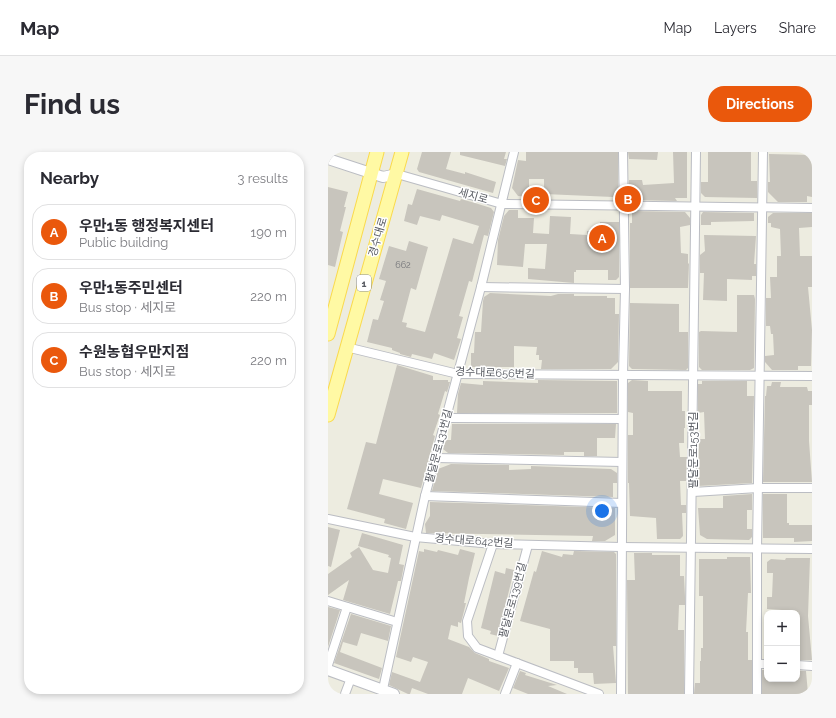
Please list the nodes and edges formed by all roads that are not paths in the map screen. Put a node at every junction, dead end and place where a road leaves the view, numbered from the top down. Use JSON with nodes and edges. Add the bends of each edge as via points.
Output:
{"nodes":[{"id":1,"x":377,"y":152,"type":"edge"},
{"id":2,"x":402,"y":152,"type":"edge"},
{"id":3,"x":514,"y":152,"type":"edge"},
{"id":4,"x":623,"y":152,"type":"edge"},
{"id":5,"x":696,"y":152,"type":"edge"},
{"id":6,"x":763,"y":152,"type":"edge"},
{"id":7,"x":328,"y":159,"type":"edge"},
{"id":8,"x":371,"y":173,"type":"junction"},
{"id":9,"x":397,"y":174,"type":"junction"},
{"id":10,"x":502,"y":204,"type":"junction"},
{"id":11,"x":695,"y":205,"type":"junction"},
{"id":12,"x":624,"y":207,"type":"junction"},
{"id":13,"x":761,"y":207,"type":"junction"},
{"id":14,"x":812,"y":208,"type":"edge"},
{"id":15,"x":481,"y":287,"type":"junction"},
{"id":16,"x":625,"y":289,"type":"junction"},
{"id":17,"x":332,"y":299,"type":"edge"},
{"id":18,"x":328,"y":334,"type":"edge"},
{"id":19,"x":346,"y":347,"type":"junction"},
{"id":20,"x":458,"y":374,"type":"junction"},
{"id":21,"x":623,"y":375,"type":"junction"},
{"id":22,"x":693,"y":375,"type":"junction"},
{"id":23,"x":759,"y":375,"type":"junction"},
{"id":24,"x":812,"y":376,"type":"edge"},
{"id":25,"x":328,"y":415,"type":"edge"},
{"id":26,"x":447,"y":418,"type":"junction"},
{"id":27,"x":622,"y":419,"type":"junction"},
{"id":28,"x":436,"y":458,"type":"junction"},
{"id":29,"x":622,"y":462,"type":"junction"},
{"id":30,"x":758,"y":488,"type":"junction"},
{"id":31,"x":812,"y":488,"type":"edge"},
{"id":32,"x":693,"y":492,"type":"junction"},
{"id":33,"x":425,"y":496,"type":"junction"},
{"id":34,"x":622,"y":504,"type":"junction"},
{"id":35,"x":328,"y":519,"type":"edge"},
{"id":36,"x":415,"y":537,"type":"junction"},
{"id":37,"x":493,"y":544,"type":"junction"},
{"id":38,"x":528,"y":545,"type":"junction"},
{"id":39,"x":621,"y":547,"type":"junction"},
{"id":40,"x":692,"y":548,"type":"junction"},
{"id":41,"x":757,"y":548,"type":"junction"},
{"id":42,"x":812,"y":549,"type":"edge"},
{"id":43,"x":328,"y":601,"type":"edge"},
{"id":44,"x":347,"y":607,"type":"junction"},
{"id":45,"x":397,"y":622,"type":"junction"},
{"id":46,"x":498,"y":656,"type":"junction"},
{"id":47,"x":517,"y":663,"type":"junction"},
{"id":48,"x":757,"y":664,"type":"junction"},
{"id":49,"x":764,"y":664,"type":"edge"},
{"id":50,"x":328,"y":665,"type":"edge"},
{"id":51,"x":800,"y":665,"type":"edge"},
{"id":52,"x":812,"y":666,"type":"edge"},
{"id":53,"x":328,"y":670,"type":"edge"},
{"id":54,"x":351,"y":678,"type":"junction"},
{"id":55,"x":383,"y":689,"type":"junction"},
{"id":56,"x":345,"y":694,"type":"edge"},
{"id":57,"x":394,"y":694,"type":"edge"},
{"id":58,"x":505,"y":694,"type":"edge"},
{"id":59,"x":599,"y":694,"type":"edge"},
{"id":60,"x":621,"y":694,"type":"edge"},
{"id":61,"x":689,"y":694,"type":"edge"},
{"id":62,"x":756,"y":694,"type":"edge"}],
"edges":[{"from":1,"to":8,"type":"main road","name":"경수대로","number":"1"},
{"from":2,"to":9,"type":"main road","name":"경수대로","number":"1"},
{"from":3,"to":10,"type":"street","name":"팔달문로131번길"},
{"from":4,"to":12,"type":"street"},
{"from":5,"to":11,"type":"street"},
{"from":6,"to":13,"type":"street"},
{"from":7,"to":8,"type":"street","name":"세지로"},
{"from":8,"to":9,"type":"street","name":"세지로","via":[[383,177]]},
{"from":8,"to":17,"type":"main road","name":"경수대로","number":"1"},
{"from":9,"to":10,"type":"street","name":"세지로"},
{"from":9,"to":19,"type":"main road","name":"경수대로","number":"1"},
{"from":10,"to":12,"type":"street","name":"세지로"},
{"from":10,"to":15,"type":"street","name":"팔달문로131번길"},
{"from":11,"to":12,"type":"street","name":"세지로"},
{"from":11,"to":13,"type":"street","name":"세지로"},
{"from":11,"to":22,"type":"street","name":"팔달문로153번길"},
{"from":12,"to":16,"type":"street"},
{"from":13,"to":14,"type":"street","name":"세지로"},
{"from":13,"to":23,"type":"street"},
{"from":15,"to":16,"type":"street"},
{"from":15,"to":20,"type":"street","name":"팔달문로131번길"},
{"from":16,"to":21,"type":"street"},
{"from":17,"to":18,"type":"main road","name":"경수대로","number":"1"},
{"from":19,"to":20,"type":"street","name":"경수대로656번길"},
{"from":19,"to":25,"type":"main road","name":"경수대로","number":"1"},
{"from":20,"to":21,"type":"street","name":"경수대로656번길"},
{"from":20,"to":26,"type":"street","name":"팔달문로131번길"},
{"from":21,"to":22,"type":"street","name":"경수대로656번길"},
{"from":21,"to":27,"type":"street"},
{"from":22,"to":23,"type":"street","name":"경수대로656번길"},
{"from":22,"to":32,"type":"street","name":"팔달문로153번길"},
{"from":23,"to":24,"type":"street","name":"경수대로656번길"},
{"from":23,"to":30,"type":"street"},
{"from":26,"to":27,"type":"street"},
{"from":26,"to":28,"type":"street","name":"팔달문로131번길"},
{"from":27,"to":29,"type":"street"},
{"from":28,"to":29,"type":"street"},
{"from":28,"to":33,"type":"street","name":"팔달문로131번길"},
{"from":29,"to":34,"type":"street"},
{"from":30,"to":31,"type":"street"},
{"from":30,"to":32,"type":"street"},
{"from":30,"to":41,"type":"street"},
{"from":32,"to":40,"type":"street","name":"팔달문로153번길"},
{"from":33,"to":34,"type":"street"},
{"from":33,"to":36,"type":"street","name":"팔달문로131번길"},
{"from":34,"to":39,"type":"street"},
{"from":35,"to":36,"type":"street","name":"경수대로642번길"},
{"from":36,"to":37,"type":"street","name":"경수대로642번길"},
{"from":36,"to":45,"type":"street","name":"팔달문로131번길"},
{"from":37,"to":38,"type":"street","name":"경수대로642번길"},
{"from":37,"to":46,"type":"street","via":[[467,620],[468,636],[477,648]]},
{"from":38,"to":39,"type":"street","name":"경수대로642번길"},
{"from":38,"to":46,"type":"street","name":"팔달문로139번길"},
{"from":39,"to":40,"type":"street","name":"경수대로642번길"},
{"from":39,"to":60,"type":"street"},
{"from":40,"to":41,"type":"street","name":"경수대로642번길"},
{"from":40,"to":61,"type":"street","name":"팔달문로153번길"},
{"from":41,"to":42,"type":"street","name":"경수대로642번길"},
{"from":41,"to":48,"type":"street"},
{"from":43,"to":44,"type":"street"},
{"from":44,"to":45,"type":"street"},
{"from":44,"to":50,"type":"street"},
{"from":45,"to":55,"type":"street","name":"팔달문로131번길"},
{"from":46,"to":47,"type":"street"},
{"from":47,"to":58,"type":"street"},
{"from":47,"to":59,"type":"street"},
{"from":48,"to":49,"type":"street"},
{"from":48,"to":62,"type":"street"},
{"from":51,"to":52,"type":"street"},
{"from":53,"to":54,"type":"street"},
{"from":54,"to":55,"type":"street"},
{"from":54,"to":56,"type":"street"},
{"from":55,"to":57,"type":"street"}]}
